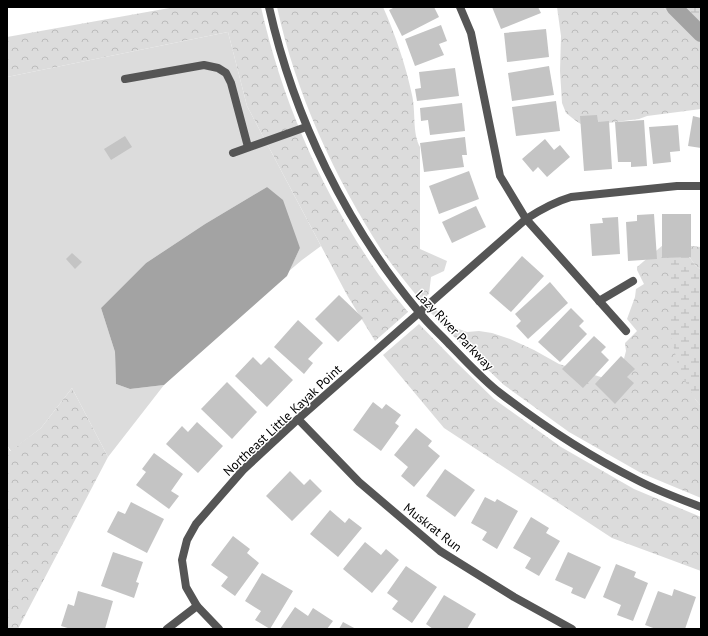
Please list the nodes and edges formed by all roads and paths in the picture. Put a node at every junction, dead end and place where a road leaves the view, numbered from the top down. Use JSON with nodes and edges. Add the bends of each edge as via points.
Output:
{"nodes":[{"id":1,"x":269,"y":7,"type":"edge"},
{"id":2,"x":460,"y":7,"type":"edge"},
{"id":3,"x":125,"y":79,"type":"dead end"},
{"id":4,"x":306,"y":127,"type":"junction"},
{"id":5,"x":248,"y":148,"type":"junction"},
{"id":6,"x":233,"y":153,"type":"dead end"},
{"id":7,"x":701,"y":186,"type":"edge"},
{"id":8,"x":526,"y":220,"type":"junction"},
{"id":9,"x":634,"y":281,"type":"dead end"},
{"id":10,"x":599,"y":301,"type":"junction"},
{"id":11,"x":419,"y":313,"type":"junction"},
{"id":12,"x":626,"y":332,"type":"dead end"},
{"id":13,"x":298,"y":420,"type":"junction"},
{"id":14,"x":701,"y":507,"type":"edge"},
{"id":15,"x":197,"y":606,"type":"junction"},
{"id":16,"x":167,"y":629,"type":"edge"},
{"id":17,"x":219,"y":629,"type":"edge"},
{"id":18,"x":572,"y":629,"type":"edge"}],
"edges":[{"from":1,"to":4,"type":"street","name":"Lazy River Parkway","via":[[275,36]]},
{"from":2,"to":8,"type":"street","via":[[471,33],[500,176]]},
{"from":3,"to":5,"type":"street","via":[[204,65],[218,68],[226,73],[231,83]]},
{"from":4,"to":5,"type":"street"},
{"from":4,"to":11,"type":"street","name":"Lazy River Parkway","via":[[339,194],[376,257]]},
{"from":5,"to":6,"type":"street"},
{"from":7,"to":8,"type":"street","name":"Northeast Little Kayak Point","via":[[677,186],[571,197],[543,208]]},
{"from":8,"to":10,"type":"street"},
{"from":8,"to":11,"type":"street","name":"Northeast Little Kayak Point"},
{"from":9,"to":10,"type":"street"},
{"from":10,"to":12,"type":"street"},
{"from":11,"to":13,"type":"street","name":"Northeast Little Kayak Point"},
{"from":11,"to":14,"type":"street","name":"Lazy River Parkway","via":[[499,392],[565,439],[638,481]]},
{"from":13,"to":15,"type":"street","name":"Northeast Little Kayak Point","via":[[243,470],[196,524],[187,540],[182,560],[186,587]]},
{"from":13,"to":18,"type":"street","name":"Muskrat Run","via":[[359,482],[440,551]]},
{"from":15,"to":16,"type":"street"},
{"from":15,"to":17,"type":"street"}]}
